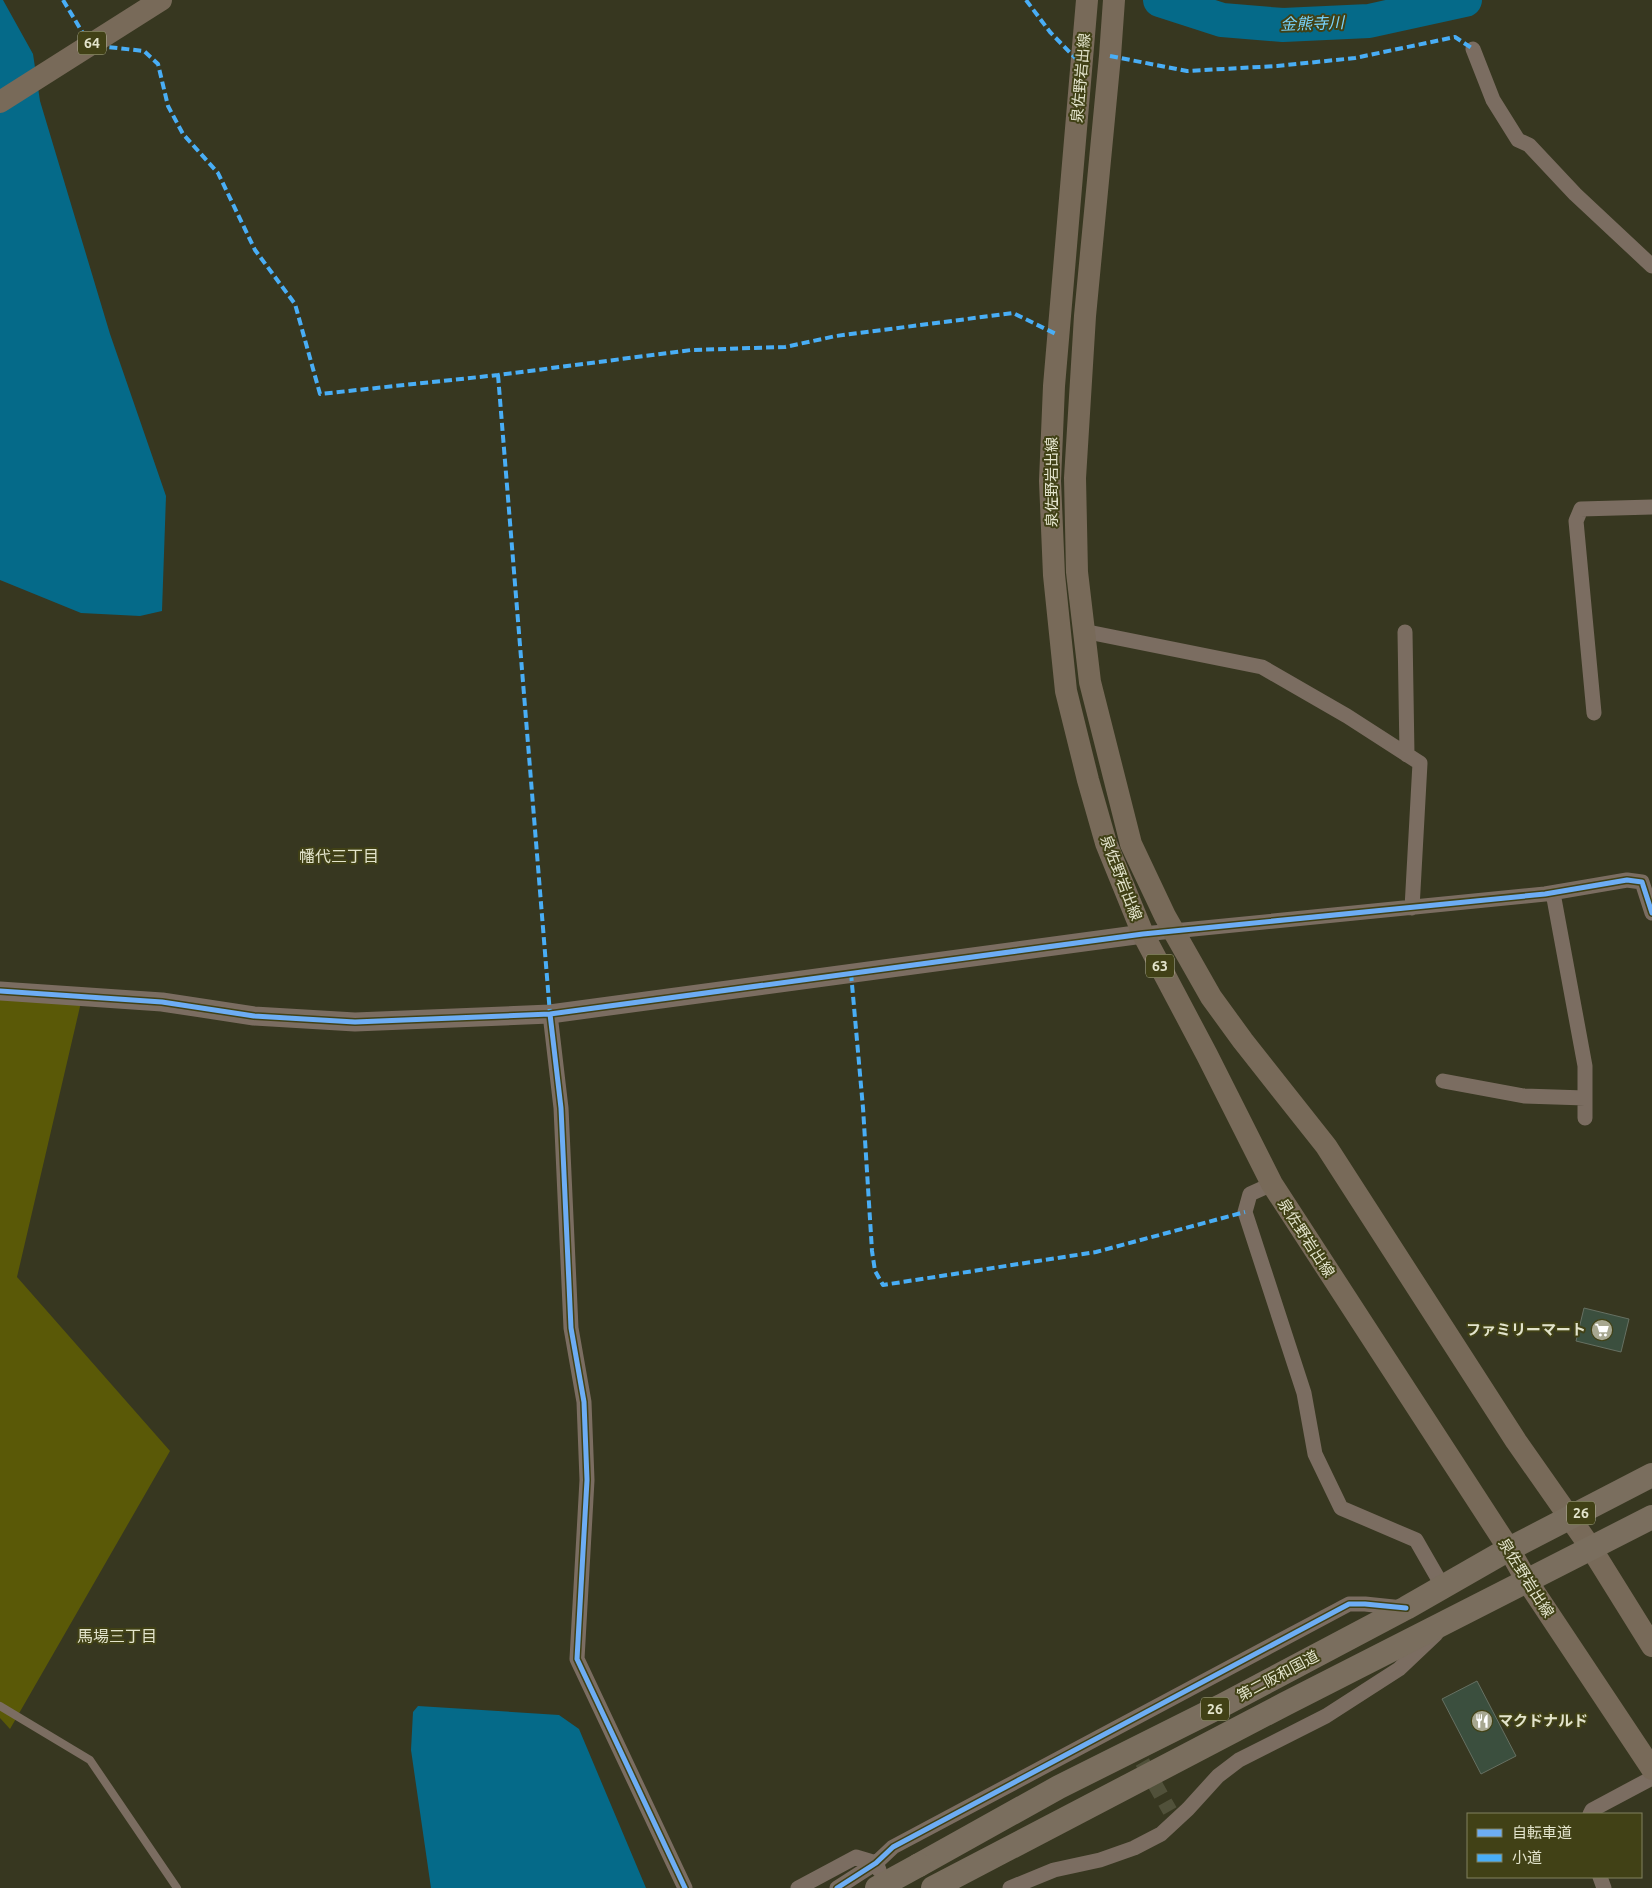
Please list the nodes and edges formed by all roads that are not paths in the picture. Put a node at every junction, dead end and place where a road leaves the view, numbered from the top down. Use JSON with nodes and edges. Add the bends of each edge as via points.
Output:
{"nodes":[{"id":1,"x":161,"y":0,"type":"edge"},
{"id":2,"x":1087,"y":0,"type":"edge"},
{"id":3,"x":1114,"y":0,"type":"edge"},
{"id":4,"x":1473,"y":49,"type":"dead end"},
{"id":5,"x":0,"y":102,"type":"edge"},
{"id":6,"x":1652,"y":266,"type":"edge"},
{"id":7,"x":1652,"y":507,"type":"edge"},
{"id":8,"x":1083,"y":631,"type":"junction"},
{"id":9,"x":1405,"y":632,"type":"dead end"},
{"id":10,"x":1594,"y":713,"type":"dead end"},
{"id":11,"x":1407,"y":755,"type":"junction"},
{"id":12,"x":1553,"y":892,"type":"junction"},
{"id":13,"x":1412,"y":908,"type":"junction"},
{"id":14,"x":1652,"y":913,"type":"edge"},
{"id":15,"x":1174,"y":932,"type":"junction"},
{"id":16,"x":1143,"y":934,"type":"junction"},
{"id":17,"x":0,"y":991,"type":"edge"},
{"id":18,"x":550,"y":1014,"type":"junction"},
{"id":19,"x":1443,"y":1081,"type":"dead end"},
{"id":20,"x":1585,"y":1098,"type":"junction"},
{"id":21,"x":1585,"y":1118,"type":"dead end"},
{"id":22,"x":1272,"y":1184,"type":"junction"},
{"id":23,"x":1652,"y":1475,"type":"edge"},
{"id":24,"x":1652,"y":1517,"type":"edge"},
{"id":25,"x":1571,"y":1518,"type":"junction"},
{"id":26,"x":1591,"y":1548,"type":"junction"},
{"id":27,"x":1509,"y":1550,"type":"junction"},
{"id":28,"x":1527,"y":1581,"type":"junction"},
{"id":29,"x":1443,"y":1588,"type":"junction"},
{"id":30,"x":1406,"y":1608,"type":"junction"},
{"id":31,"x":1449,"y":1621,"type":"junction"},
{"id":32,"x":1652,"y":1646,"type":"edge"},
{"id":33,"x":0,"y":1706,"type":"edge"},
{"id":34,"x":1120,"y":1726,"type":"junction"},
{"id":35,"x":1131,"y":1742,"type":"tunnel mouth"},
{"id":36,"x":1652,"y":1768,"type":"edge"},
{"id":37,"x":1652,"y":1778,"type":"edge"},
{"id":38,"x":1590,"y":1813,"type":"edge"},
{"id":39,"x":876,"y":1863,"type":"junction"},
{"id":40,"x":843,"y":1885,"type":"edge"},
{"id":41,"x":177,"y":1888,"type":"edge"},
{"id":42,"x":685,"y":1888,"type":"edge"},
{"id":43,"x":798,"y":1888,"type":"edge"},
{"id":44,"x":877,"y":1888,"type":"edge"},
{"id":45,"x":888,"y":1888,"type":"edge"},
{"id":46,"x":934,"y":1888,"type":"edge"},
{"id":47,"x":1010,"y":1888,"type":"edge"}],
"edges":[{"from":1,"to":5,"type":"main road","number":"64"},
{"from":2,"to":16,"type":"main road","name":"泉佐野岩出線","number":"63","via":[[1054,386],[1050,481],[1054,575],[1066,691],[1085,771],[1106,843]]},
{"from":3,"to":8,"type":"main road","name":"泉佐野岩出線","number":"63","via":[[1085,316],[1075,478],[1076,572]]},
{"from":4,"to":6,"type":"street","via":[[1493,100],[1518,140],[1529,145],[1575,194]]},
{"from":7,"to":10,"type":"street","via":[[1581,509],[1576,521]]},
{"from":8,"to":11,"type":"street","via":[[1262,667]]},
{"from":8,"to":15,"type":"main road","name":"泉佐野岩出線","number":"63","via":[[1090,682],[1132,844]]},
{"from":9,"to":11,"type":"street"},
{"from":11,"to":13,"type":"street","via":[[1420,763]]},
{"from":12,"to":13,"type":"street"},
{"from":12,"to":14,"type":"street","via":[[1627,880],[1642,882]]},
{"from":12,"to":20,"type":"street","via":[[1585,1066]]},
{"from":13,"to":15,"type":"street"},
{"from":15,"to":16,"type":"street"},
{"from":15,"to":25,"type":"main road","name":"泉佐野岩出線","number":"63","via":[[1211,997],[1326,1146],[1516,1441]]},
{"from":16,"to":18,"type":"street"},
{"from":16,"to":22,"type":"main road","name":"泉佐野岩出線","number":"63"},
{"from":17,"to":18,"type":"street","via":[[162,1002],[254,1016],[346,1021]]},
{"from":18,"to":42,"type":"street","via":[[561,1108],[571,1328],[584,1402],[587,1480],[577,1658]]},
{"from":19,"to":20,"type":"street","via":[[1524,1096]]},
{"from":20,"to":21,"type":"street"},
{"from":22,"to":27,"type":"main road","name":"泉佐野岩出線","number":"63"},
{"from":22,"to":29,"type":"street","via":[[1250,1194],[1245,1212],[1304,1393],[1315,1454],[1341,1508],[1416,1540]]},
{"from":23,"to":25,"type":"highway","name":"第二阪和国道","number":"26"},
{"from":24,"to":26,"type":"highway","name":"第二阪和国道","number":"26"},
{"from":25,"to":26,"type":"main road","name":"泉佐野岩出線","number":"63"},
{"from":25,"to":27,"type":"highway","name":"第二阪和国道","number":"26"},
{"from":26,"to":28,"type":"highway","name":"第二阪和国道","number":"26"},
{"from":26,"to":32,"type":"main road","name":"泉佐野岩出線","number":"63"},
{"from":27,"to":28,"type":"main road","name":"泉佐野岩出線","number":"63"},
{"from":27,"to":29,"type":"highway","name":"第二阪和国道","number":"26"},
{"from":28,"to":31,"type":"highway","name":"第二阪和国道","number":"26"},
{"from":28,"to":36,"type":"main road","name":"泉佐野岩出線","number":"63"},
{"from":29,"to":30,"type":"highway","name":"第二阪和国道","number":"26"},
{"from":30,"to":34,"type":"street","via":[[1349,1604]]},
{"from":30,"to":44,"type":"highway","name":"第二阪和国道","number":"26","bridge":true,"via":[[1222,1706],[1059,1787]]},
{"from":31,"to":46,"type":"highway","name":"第二阪和国道","number":"26"},
{"from":31,"to":47,"type":"street","via":[[1399,1668],[1326,1716],[1239,1760],[1173,1815],[1161,1834],[1134,1848],[1100,1860],[1054,1870]]},
{"from":33,"to":41,"type":"lane","via":[[90,1760]]},
{"from":34,"to":35,"type":"street"},
{"from":34,"to":39,"type":"street","via":[[893,1847]]},
{"from":37,"to":38,"type":"street"},
{"from":39,"to":40,"type":"street"},
{"from":39,"to":43,"type":"street","via":[[856,1857]]},
{"from":39,"to":45,"type":"street"}]}
